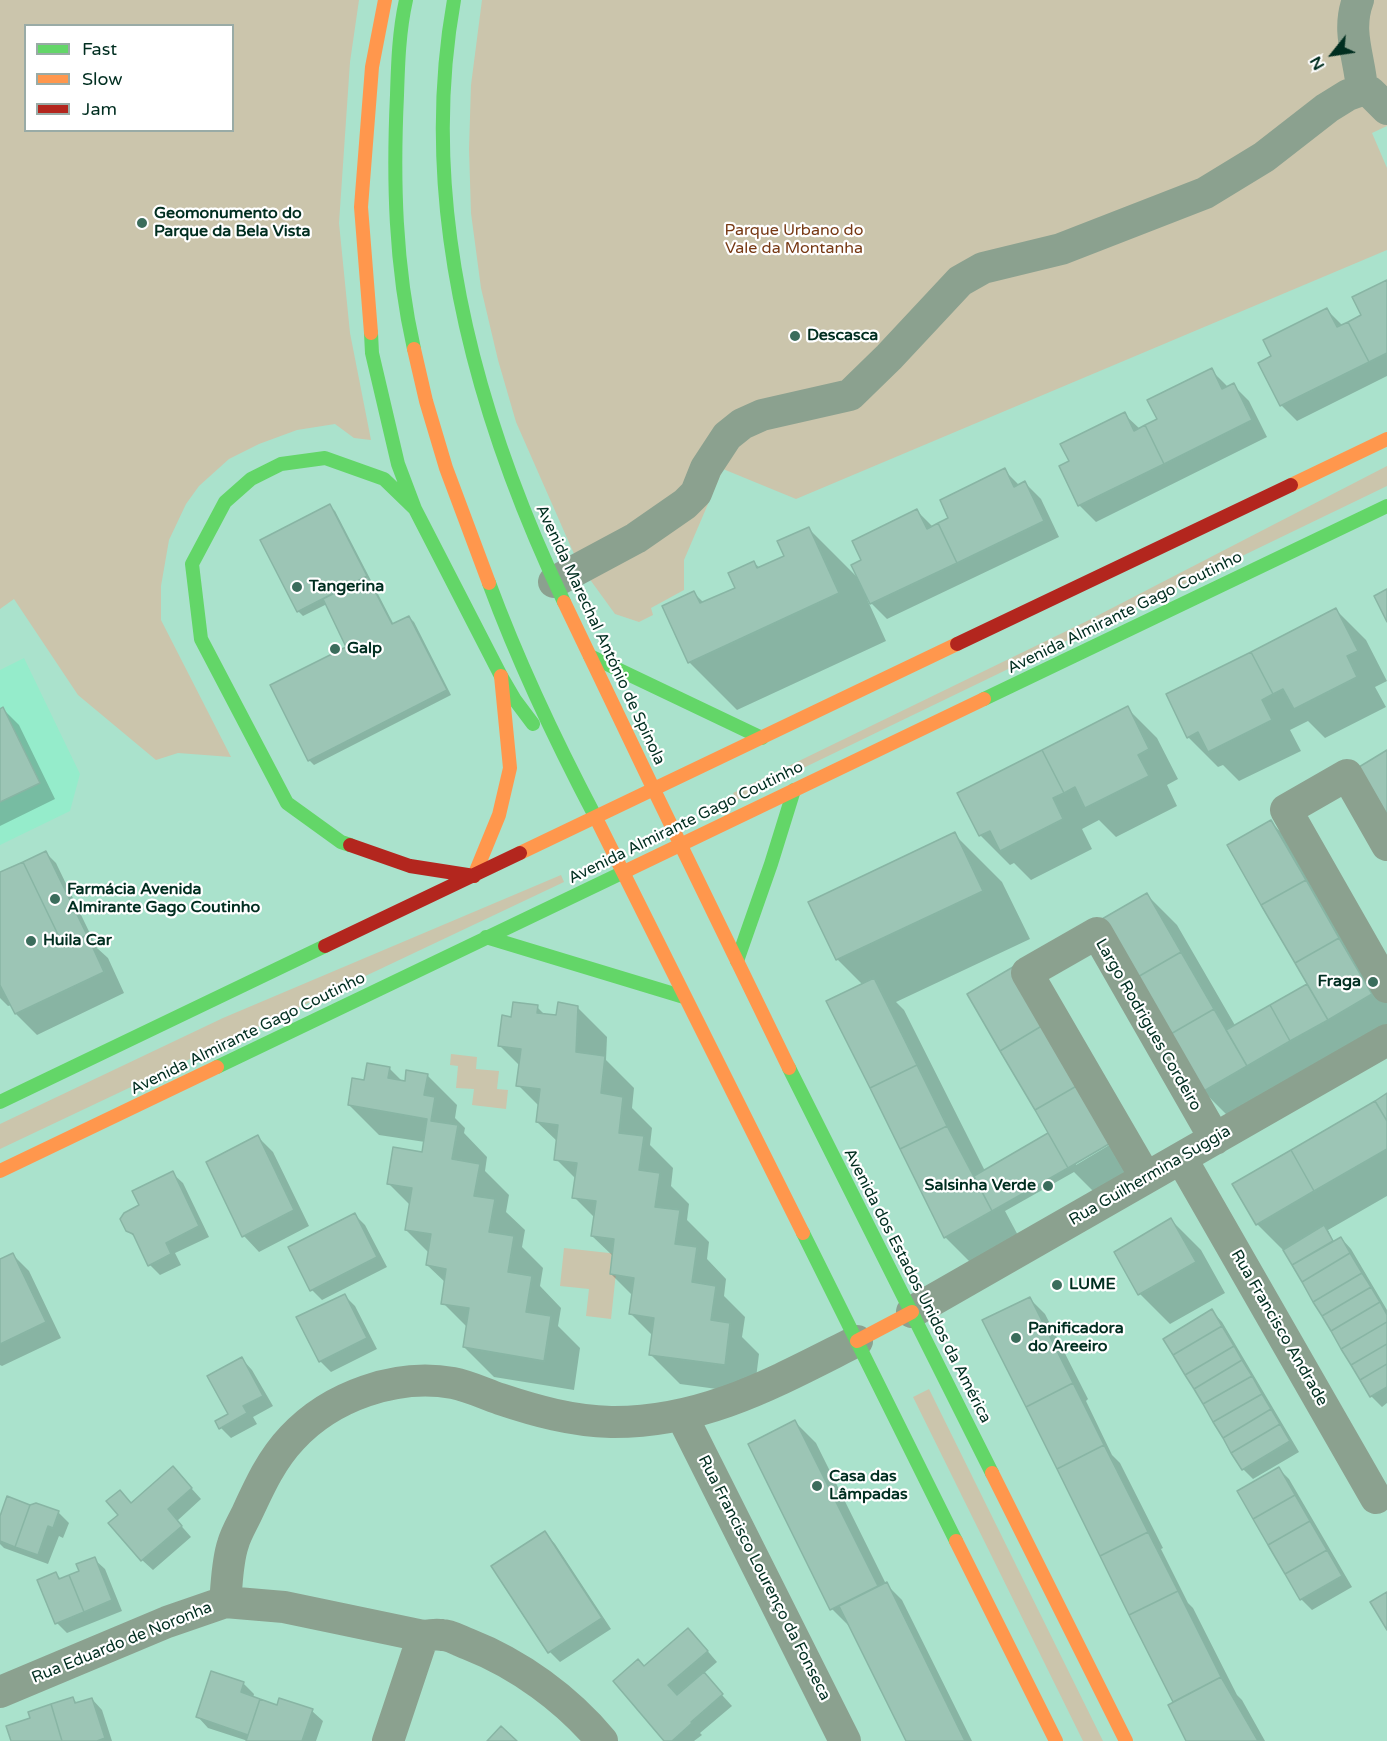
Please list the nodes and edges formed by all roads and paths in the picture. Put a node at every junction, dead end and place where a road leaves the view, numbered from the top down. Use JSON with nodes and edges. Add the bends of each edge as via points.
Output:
{"nodes":[{"id":1,"x":385,"y":0,"type":"edge"},
{"id":2,"x":406,"y":0,"type":"edge"},
{"id":3,"x":454,"y":0,"type":"edge"},
{"id":4,"x":1358,"y":0,"type":"edge"},
{"id":5,"x":1362,"y":90,"type":"junction"},
{"id":6,"x":1387,"y":109,"type":"edge"},
{"id":7,"x":1387,"y":439,"type":"edge"},
{"id":8,"x":1387,"y":506,"type":"edge"},
{"id":9,"x":415,"y":509,"type":"junction"},
{"id":10,"x":554,"y":582,"type":"junction"},
{"id":11,"x":590,"y":656,"type":"junction"},
{"id":12,"x":501,"y":676,"type":"junction"},
{"id":13,"x":762,"y":738,"type":"junction"},
{"id":14,"x":562,"y":753,"type":"junction"},
{"id":15,"x":654,"y":790,"type":"junction"},
{"id":16,"x":794,"y":790,"type":"junction"},
{"id":17,"x":596,"y":818,"type":"junction"},
{"id":18,"x":681,"y":844,"type":"junction"},
{"id":19,"x":1387,"y":845,"type":"edge"},
{"id":20,"x":623,"y":872,"type":"junction"},
{"id":21,"x":474,"y":876,"type":"junction"},
{"id":22,"x":486,"y":937,"type":"junction"},
{"id":23,"x":737,"y":961,"type":"junction"},
{"id":24,"x":1387,"y":987,"type":"edge"},
{"id":25,"x":684,"y":997,"type":"junction"},
{"id":26,"x":1387,"y":1040,"type":"edge"},
{"id":27,"x":0,"y":1102,"type":"edge"},
{"id":28,"x":1215,"y":1139,"type":"junction"},
{"id":29,"x":1181,"y":1158,"type":"junction"},
{"id":30,"x":0,"y":1171,"type":"edge"},
{"id":31,"x":1146,"y":1178,"type":"junction"},
{"id":32,"x":912,"y":1312,"type":"junction"},
{"id":33,"x":857,"y":1341,"type":"junction"},
{"id":34,"x":682,"y":1416,"type":"junction"},
{"id":35,"x":1376,"y":1498,"type":"dead end"},
{"id":36,"x":225,"y":1602,"type":"junction"},
{"id":37,"x":423,"y":1635,"type":"junction"},
{"id":38,"x":0,"y":1692,"type":"edge"},
{"id":39,"x":388,"y":1741,"type":"edge"},
{"id":40,"x":602,"y":1741,"type":"edge"},
{"id":41,"x":845,"y":1741,"type":"edge"},
{"id":42,"x":1056,"y":1741,"type":"edge"},
{"id":43,"x":1126,"y":1741,"type":"edge"}],
"edges":[{"from":1,"to":9,"type":"main road","via":[[372,67],[361,207],[372,353],[398,464]]},
{"from":2,"to":14,"type":"main road","via":[[400,26],[395,135],[396,231],[408,322],[449,478],[502,617]]},
{"from":3,"to":10,"type":"main road","name":"Avenida Marechal António de Spínola","via":[[442,131],[448,226],[462,310],[480,385],[503,454]]},
{"from":4,"to":5,"type":"street","via":[[1353,14],[1353,42]]},
{"from":5,"to":6,"type":"street","via":[[1370,92]]},
{"from":5,"to":10,"type":"street","via":[[1327,108],[1264,157],[1206,194],[1061,249],[983,268],[960,281],[850,395],[762,415],[742,424],[727,436],[706,468],[696,493],[685,504],[636,538]]},
{"from":7,"to":13,"type":"main road"},
{"from":8,"to":16,"type":"main road","name":"Avenida Almirante Gago Coutinho"},
{"from":9,"to":12,"type":"main road"},
{"from":9,"to":21,"type":"main road","via":[[384,479],[325,458],[281,464],[251,479],[225,502],[192,564],[201,639],[287,802],[341,842],[410,866]]},
{"from":10,"to":11,"type":"main road","name":"Avenida Marechal António de Spínola"},
{"from":11,"to":13,"type":"main road"},
{"from":11,"to":15,"type":"main road","name":"Avenida Marechal António de Spínola"},
{"from":12,"to":14,"type":"main road","via":[[547,742]]},
{"from":12,"to":21,"type":"main road","via":[[510,768],[499,815]]},
{"from":13,"to":15,"type":"main road"},
{"from":14,"to":17,"type":"main road"},
{"from":15,"to":17,"type":"main road"},
{"from":15,"to":18,"type":"main road","name":"Avenida Marechal António de Spínola"},
{"from":16,"to":18,"type":"main road","name":"Avenida Almirante Gago Coutinho"},
{"from":16,"to":23,"type":"main road"},
{"from":17,"to":20,"type":"main road"},
{"from":17,"to":21,"type":"main road"},
{"from":18,"to":20,"type":"main road","name":"Avenida Almirante Gago Coutinho"},
{"from":18,"to":23,"type":"main road","name":"Avenida dos Estados Unidos da América"},
{"from":19,"to":24,"type":"street","via":[[1347,775],[1286,810]]},
{"from":20,"to":22,"type":"main road","name":"Avenida Almirante Gago Coutinho"},
{"from":20,"to":25,"type":"main road"},
{"from":21,"to":27,"type":"main road"},
{"from":22,"to":25,"type":"main road"},
{"from":22,"to":30,"type":"main road","name":"Avenida Almirante Gago Coutinho"},
{"from":23,"to":32,"type":"main road","name":"Avenida dos Estados Unidos da América"},
{"from":25,"to":33,"type":"main road"},
{"from":26,"to":28,"type":"street","name":"Rua Guilhermina Suggia"},
{"from":28,"to":29,"type":"street","name":"Rua Guilhermina Suggia"},
{"from":28,"to":31,"type":"street","name":"Largo Rodrigues Cordeiro","via":[[1097,933],[1027,973]]},
{"from":29,"to":31,"type":"street","name":"Rua Guilhermina Suggia"},
{"from":29,"to":35,"type":"street","name":"Rua Francisco Andrade"},
{"from":31,"to":32,"type":"street","name":"Rua Guilhermina Suggia"},
{"from":32,"to":33,"type":"main road"},
{"from":32,"to":43,"type":"main road","name":"Avenida dos Estados Unidos da América"},
{"from":33,"to":34,"type":"street","via":[[730,1402]]},
{"from":33,"to":42,"type":"main road"},
{"from":34,"to":36,"type":"street","via":[[611,1422],[569,1419],[454,1383],[419,1381],[387,1385],[351,1396],[321,1412],[291,1438],[265,1475],[232,1545]]},
{"from":34,"to":41,"type":"street","name":"Rua Francisco Lourenço da Fonseca"},
{"from":36,"to":37,"type":"street","name":"Rua Eduardo de Noronha","via":[[284,1607]]},
{"from":36,"to":38,"type":"street","name":"Rua Eduardo de Noronha"},
{"from":37,"to":39,"type":"street"},
{"from":37,"to":40,"type":"street","name":"Rua Eduardo de Noronha","via":[[443,1635],[509,1664],[567,1704]]}]}
